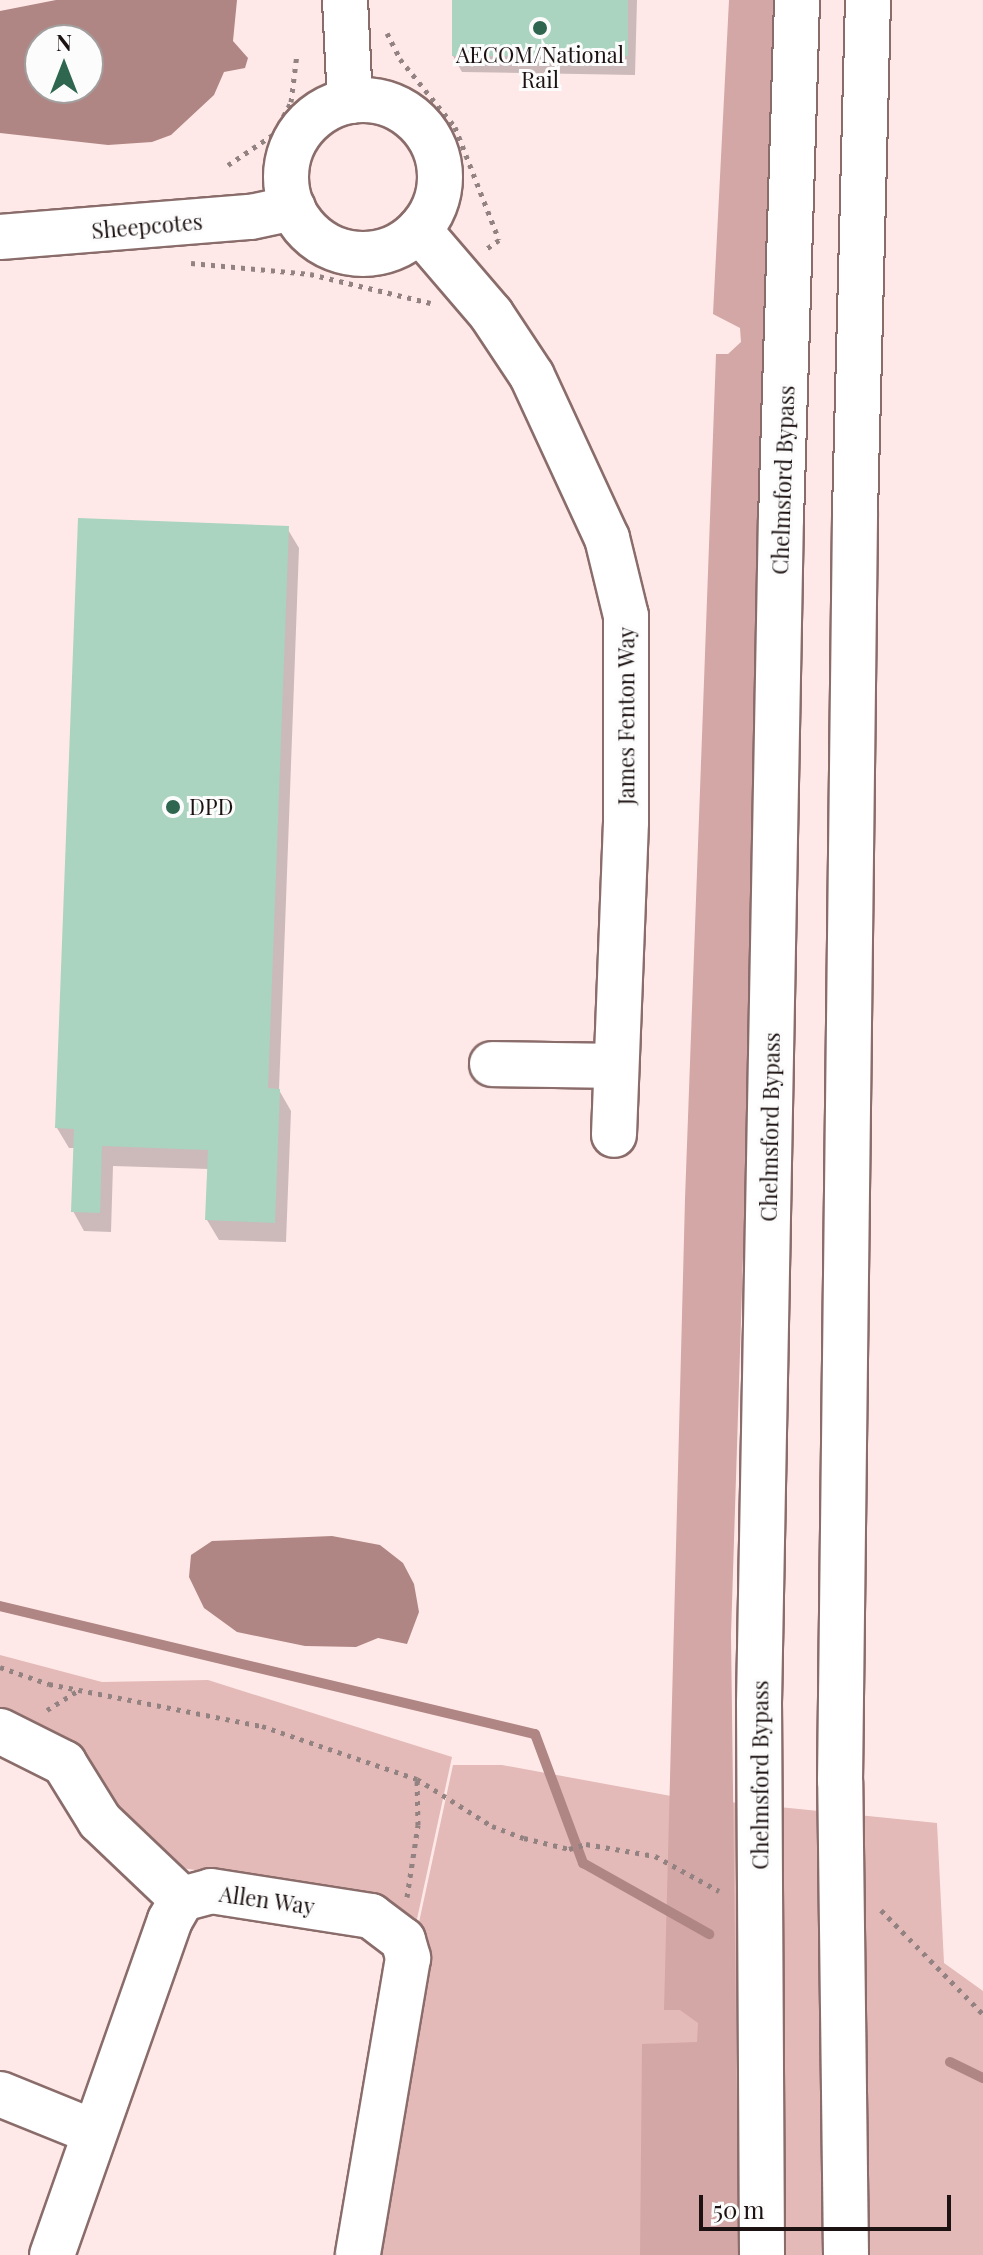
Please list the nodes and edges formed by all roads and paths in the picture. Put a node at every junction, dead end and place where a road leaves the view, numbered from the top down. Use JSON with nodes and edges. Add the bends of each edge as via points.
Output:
{"nodes":[{"id":1,"x":345,"y":0,"type":"edge"},
{"id":2,"x":797,"y":0,"type":"edge"},
{"id":3,"x":868,"y":0,"type":"edge"},
{"id":4,"x":385,"y":31,"type":"dead end"},
{"id":5,"x":297,"y":54,"type":"dead end"},
{"id":6,"x":350,"y":101,"type":"junction"},
{"id":7,"x":228,"y":165,"type":"dead end"},
{"id":8,"x":293,"y":208,"type":"junction"},
{"id":9,"x":419,"y":230,"type":"junction"},
{"id":10,"x":0,"y":237,"type":"edge"},
{"id":11,"x":499,"y":240,"type":"dead end"},
{"id":12,"x":186,"y":263,"type":"dead end"},
{"id":13,"x":430,"y":304,"type":"dead end"},
{"id":14,"x":492,"y":1064,"type":"dead end"},
{"id":15,"x":615,"y":1066,"type":"junction"},
{"id":16,"x":614,"y":1135,"type":"dead end"},
{"id":17,"x":0,"y":1667,"type":"edge"},
{"id":18,"x":0,"y":1731,"type":"edge"},
{"id":19,"x":417,"y":1779,"type":"junction"},
{"id":20,"x":719,"y":1891,"type":"dead end"},
{"id":21,"x":182,"y":1899,"type":"junction"},
{"id":22,"x":870,"y":1904,"type":"dead end"},
{"id":23,"x":398,"y":1933,"type":"junction"},
{"id":24,"x":983,"y":2014,"type":"edge"},
{"id":25,"x":0,"y":2094,"type":"edge"},
{"id":26,"x":94,"y":2132,"type":"junction"},
{"id":27,"x":52,"y":2255,"type":"edge"},
{"id":28,"x":358,"y":2255,"type":"edge"},
{"id":29,"x":762,"y":2255,"type":"edge"},
{"id":30,"x":846,"y":2255,"type":"edge"}],
"edges":[{"from":1,"to":6,"type":"main road"},
{"from":2,"to":29,"type":"main road","name":"Chelmsford Bypass","via":[[781,535],[759,1703]]},
{"from":3,"to":30,"type":"main road","via":[[855,513],[840,1781]]},
{"from":4,"to":11,"type":"path","via":[[400,59],[455,127]]},
{"from":5,"to":7,"type":"path","via":[[291,102],[274,134]]},
{"from":6,"to":8,"type":"main road","via":[[316,115],[296,138],[285,184]]},
{"from":6,"to":9,"type":"main road","via":[[377,101],[409,115],[430,139],[440,185]]},
{"from":8,"to":9,"type":"main road","via":[[318,240],[339,251],[371,254],[394,248]]},
{"from":8,"to":10,"type":"main road","name":"Sheepcotes","via":[[251,217]]},
{"from":9,"to":15,"type":"main road","name":"James Fenton Way","via":[[474,292],[532,376],[607,538],[626,616],[626,822]]},
{"from":12,"to":13,"type":"path","via":[[334,278]]},
{"from":14,"to":15,"type":"main road"},
{"from":15,"to":16,"type":"main road","name":"James Fenton Way"},
{"from":17,"to":19,"type":"path","via":[[49,1684],[211,1712]]},
{"from":18,"to":21,"type":"main road","via":[[39,1746],[64,1763],[100,1821]]},
{"from":19,"to":20,"type":"path","via":[[492,1826],[569,1849],[586,1844],[655,1856]]},
{"from":19,"to":23,"type":"path","via":[[418,1825]]},
{"from":21,"to":23,"type":"main road","name":"Allen Way","via":[[211,1891],[371,1916]]},
{"from":21,"to":26,"type":"main road","via":[[155,1957]]},
{"from":22,"to":24,"type":"path","via":[[887,1914]]},
{"from":23,"to":28,"type":"main road","via":[[408,1958]]},
{"from":25,"to":26,"type":"main road"},
{"from":26,"to":27,"type":"main road"}]}
